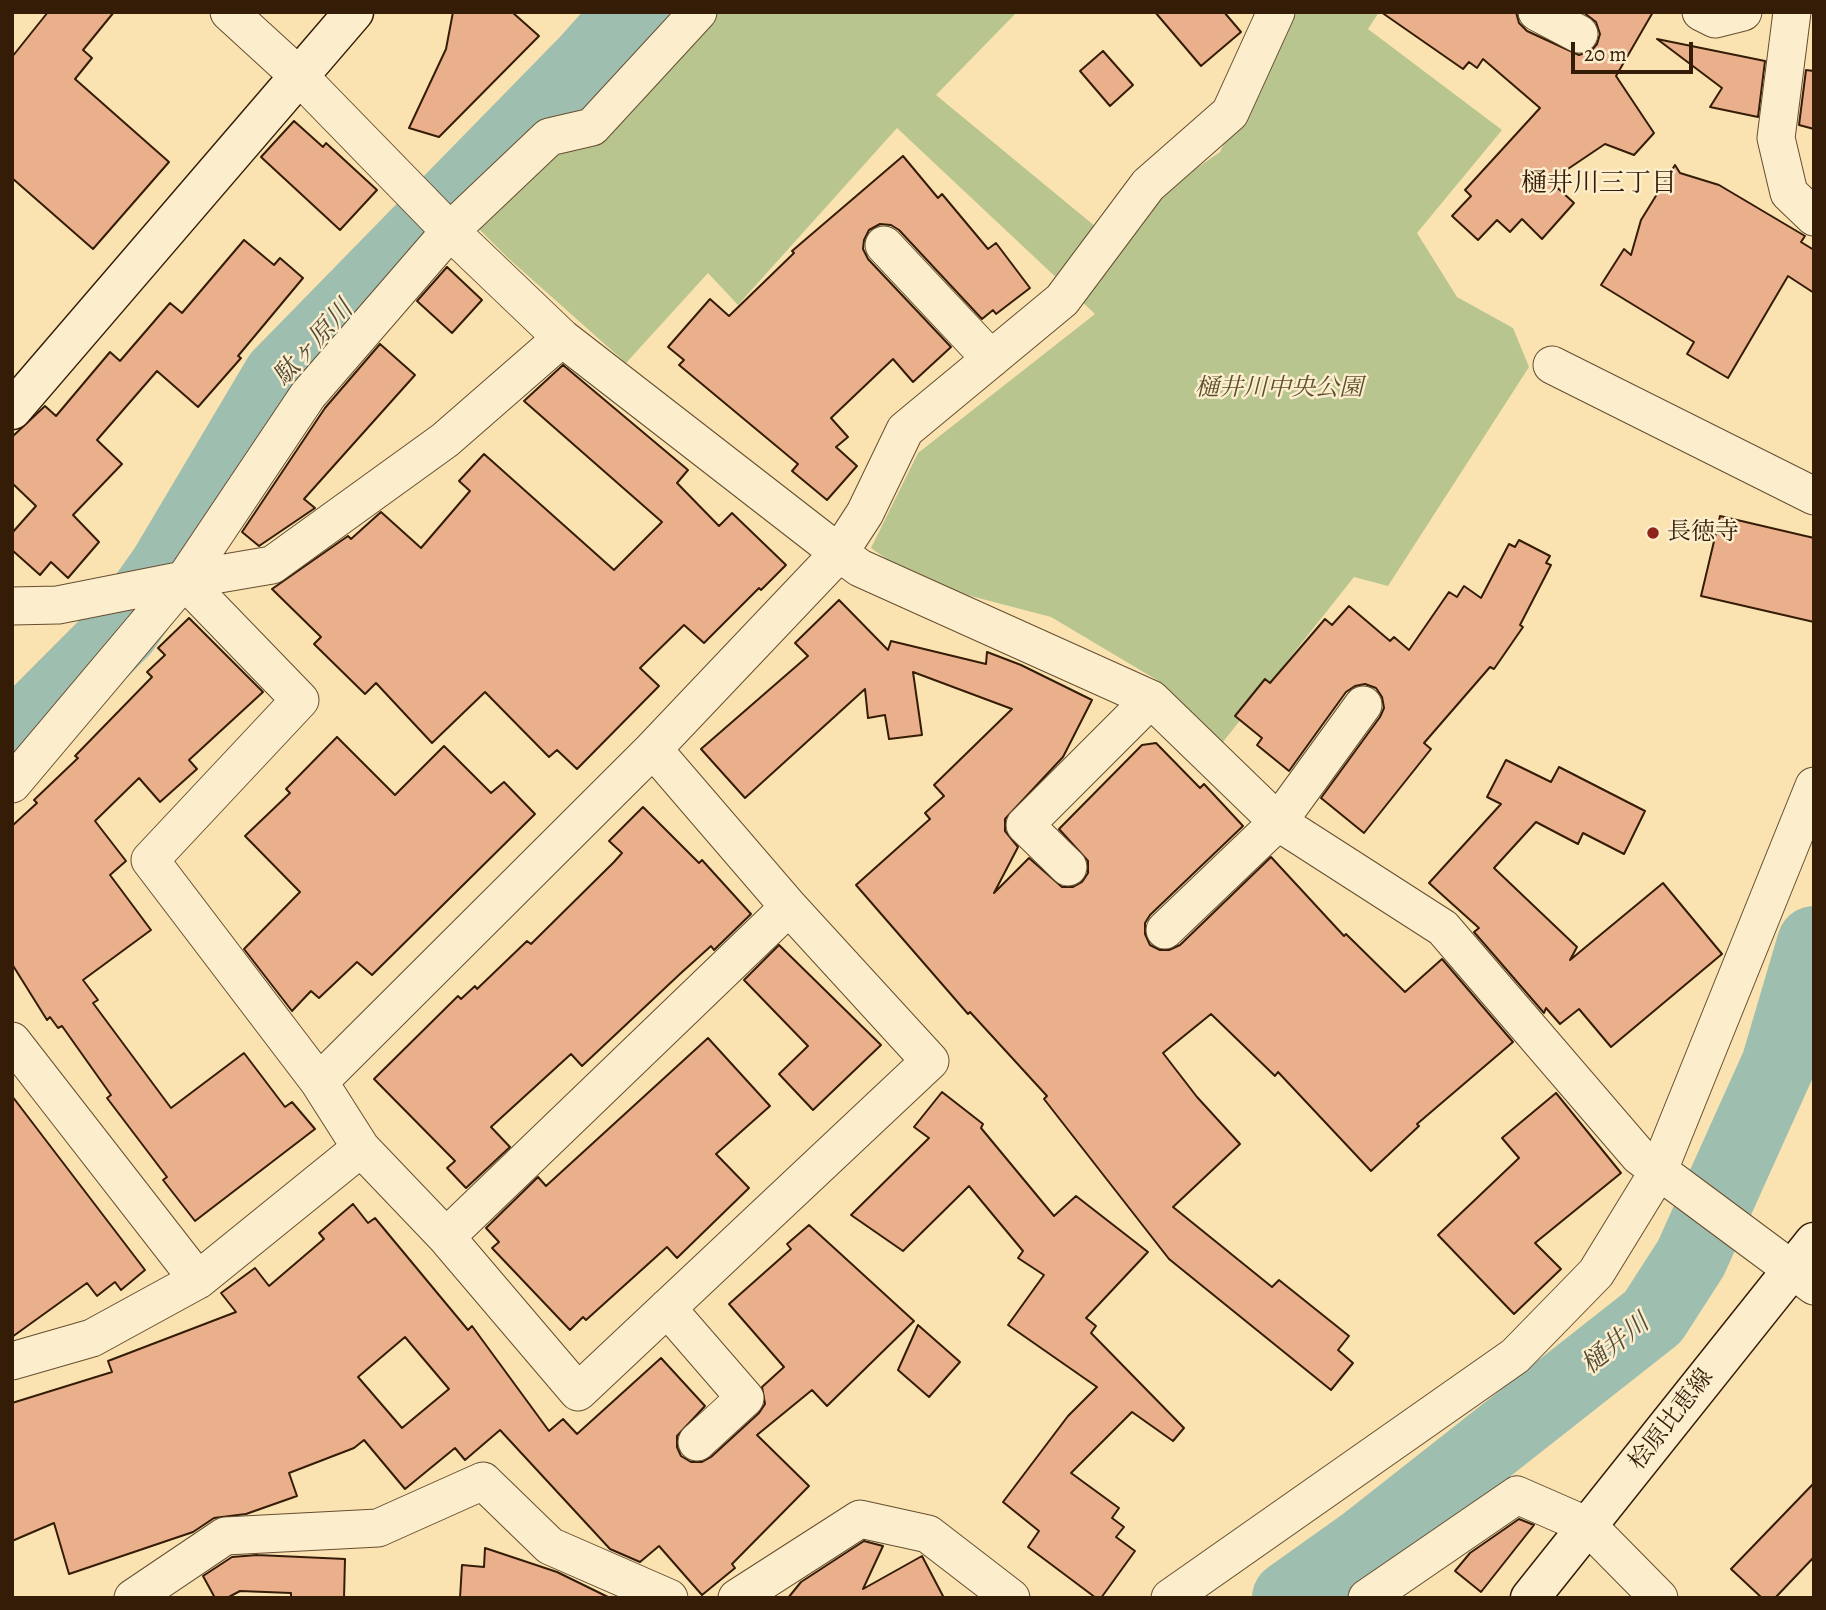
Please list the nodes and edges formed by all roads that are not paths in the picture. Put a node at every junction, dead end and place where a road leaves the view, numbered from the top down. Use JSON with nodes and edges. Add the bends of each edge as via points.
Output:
{"nodes":[{"id":1,"x":229,"y":12,"type":"edge"},
{"id":2,"x":354,"y":12,"type":"edge"},
{"id":3,"x":698,"y":12,"type":"edge"},
{"id":4,"x":1276,"y":12,"type":"edge"},
{"id":5,"x":1537,"y":12,"type":"edge"},
{"id":6,"x":1701,"y":12,"type":"edge"},
{"id":7,"x":1743,"y":12,"type":"edge"},
{"id":8,"x":1792,"y":12,"type":"edge"},
{"id":9,"x":1579,"y":34,"type":"dead end"},
{"id":10,"x":300,"y":77,"type":"junction"},
{"id":11,"x":1814,"y":217,"type":"edge"},
{"id":12,"x":445,"y":226,"type":"junction"},
{"id":13,"x":884,"y":245,"type":"dead end"},
{"id":14,"x":562,"y":338,"type":"junction"},
{"id":15,"x":991,"y":359,"type":"junction"},
{"id":16,"x":1552,"y":365,"type":"dead end"},
{"id":17,"x":12,"y":410,"type":"edge"},
{"id":18,"x":1814,"y":496,"type":"edge"},
{"id":19,"x":839,"y":554,"type":"junction"},
{"id":20,"x":174,"y":583,"type":"junction"},
{"id":21,"x":12,"y":607,"type":"edge"},
{"id":22,"x":1152,"y":699,"type":"junction"},
{"id":23,"x":1363,"y":705,"type":"dead end"},
{"id":24,"x":653,"y":749,"type":"junction"},
{"id":25,"x":12,"y":784,"type":"edge"},
{"id":26,"x":1814,"y":786,"type":"edge"},
{"id":27,"x":1278,"y":822,"type":"junction"},
{"id":28,"x":1068,"y":867,"type":"dead end"},
{"id":29,"x":789,"y":907,"type":"junction"},
{"id":30,"x":1165,"y":930,"type":"dead end"},
{"id":31,"x":12,"y":1041,"type":"edge"},
{"id":32,"x":320,"y":1082,"type":"junction"},
{"id":33,"x":361,"y":1148,"type":"junction"},
{"id":34,"x":1658,"y":1172,"type":"junction"},
{"id":35,"x":446,"y":1237,"type":"junction"},
{"id":36,"x":1807,"y":1265,"type":"edge"},
{"id":37,"x":198,"y":1280,"type":"junction"},
{"id":38,"x":667,"y":1308,"type":"junction"},
{"id":39,"x":12,"y":1361,"type":"edge"},
{"id":40,"x":697,"y":1442,"type":"dead end"},
{"id":41,"x":1588,"y":1526,"type":"junction"},
{"id":42,"x":133,"y":1598,"type":"edge"},
{"id":43,"x":669,"y":1598,"type":"edge"},
{"id":44,"x":737,"y":1598,"type":"edge"},
{"id":45,"x":1011,"y":1598,"type":"edge"},
{"id":46,"x":1170,"y":1598,"type":"edge"},
{"id":47,"x":1367,"y":1598,"type":"edge"},
{"id":48,"x":1530,"y":1598,"type":"edge"},
{"id":49,"x":1659,"y":1598,"type":"edge"}],
"edges":[{"from":1,"to":10,"type":"street"},
{"from":2,"to":10,"type":"street"},
{"from":3,"to":12,"type":"street","via":[[592,127],[549,137]]},
{"from":4,"to":15,"type":"street","via":[[1230,113],[1147,185],[1062,300]]},
{"from":5,"to":9,"type":"street"},
{"from":6,"to":7,"type":"street","via":[[1715,19]]},
{"from":8,"to":11,"type":"street","via":[[1776,138],[1789,193]]},
{"from":10,"to":12,"type":"street"},
{"from":10,"to":17,"type":"street"},
{"from":12,"to":14,"type":"street"},
{"from":12,"to":20,"type":"street","via":[[308,396]]},
{"from":13,"to":15,"type":"street"},
{"from":14,"to":19,"type":"street"},
{"from":14,"to":20,"type":"street","via":[[445,440],[272,565]]},
{"from":15,"to":19,"type":"street","via":[[905,430],[865,513]]},
{"from":16,"to":18,"type":"street"},
{"from":19,"to":22,"type":"street","via":[[860,568]]},
{"from":19,"to":24,"type":"street"},
{"from":20,"to":21,"type":"street","via":[[58,605]]},
{"from":20,"to":25,"type":"street"},
{"from":20,"to":32,"type":"street","via":[[300,700],[150,860]]},
{"from":22,"to":27,"type":"street"},
{"from":22,"to":28,"type":"street","via":[[1025,825]]},
{"from":23,"to":27,"type":"street"},
{"from":24,"to":29,"type":"street"},
{"from":24,"to":32,"type":"street"},
{"from":26,"to":34,"type":"street"},
{"from":27,"to":30,"type":"street"},
{"from":27,"to":34,"type":"street","via":[[1443,928],[1639,1156]]},
{"from":29,"to":35,"type":"street"},
{"from":29,"to":38,"type":"street","via":[[930,1060]]},
{"from":31,"to":37,"type":"street"},
{"from":32,"to":33,"type":"street"},
{"from":33,"to":35,"type":"street"},
{"from":33,"to":37,"type":"street"},
{"from":34,"to":36,"type":"street","via":[[1745,1234]]},
{"from":34,"to":46,"type":"street","via":[[1596,1273],[1515,1356]]},
{"from":35,"to":38,"type":"street","via":[[578,1392]]},
{"from":36,"to":41,"type":"street","name":"桧原比恵線"},
{"from":37,"to":39,"type":"street","via":[[92,1338]]},
{"from":38,"to":40,"type":"street","via":[[745,1398]]},
{"from":41,"to":47,"type":"street","via":[[1517,1495]]},
{"from":41,"to":48,"type":"street","name":"桧原比恵線"},
{"from":41,"to":49,"type":"street"},
{"from":42,"to":43,"type":"street","via":[[225,1536],[378,1528],[483,1481],[550,1546]]},
{"from":44,"to":45,"type":"street","via":[[860,1519],[928,1534]]}]}
